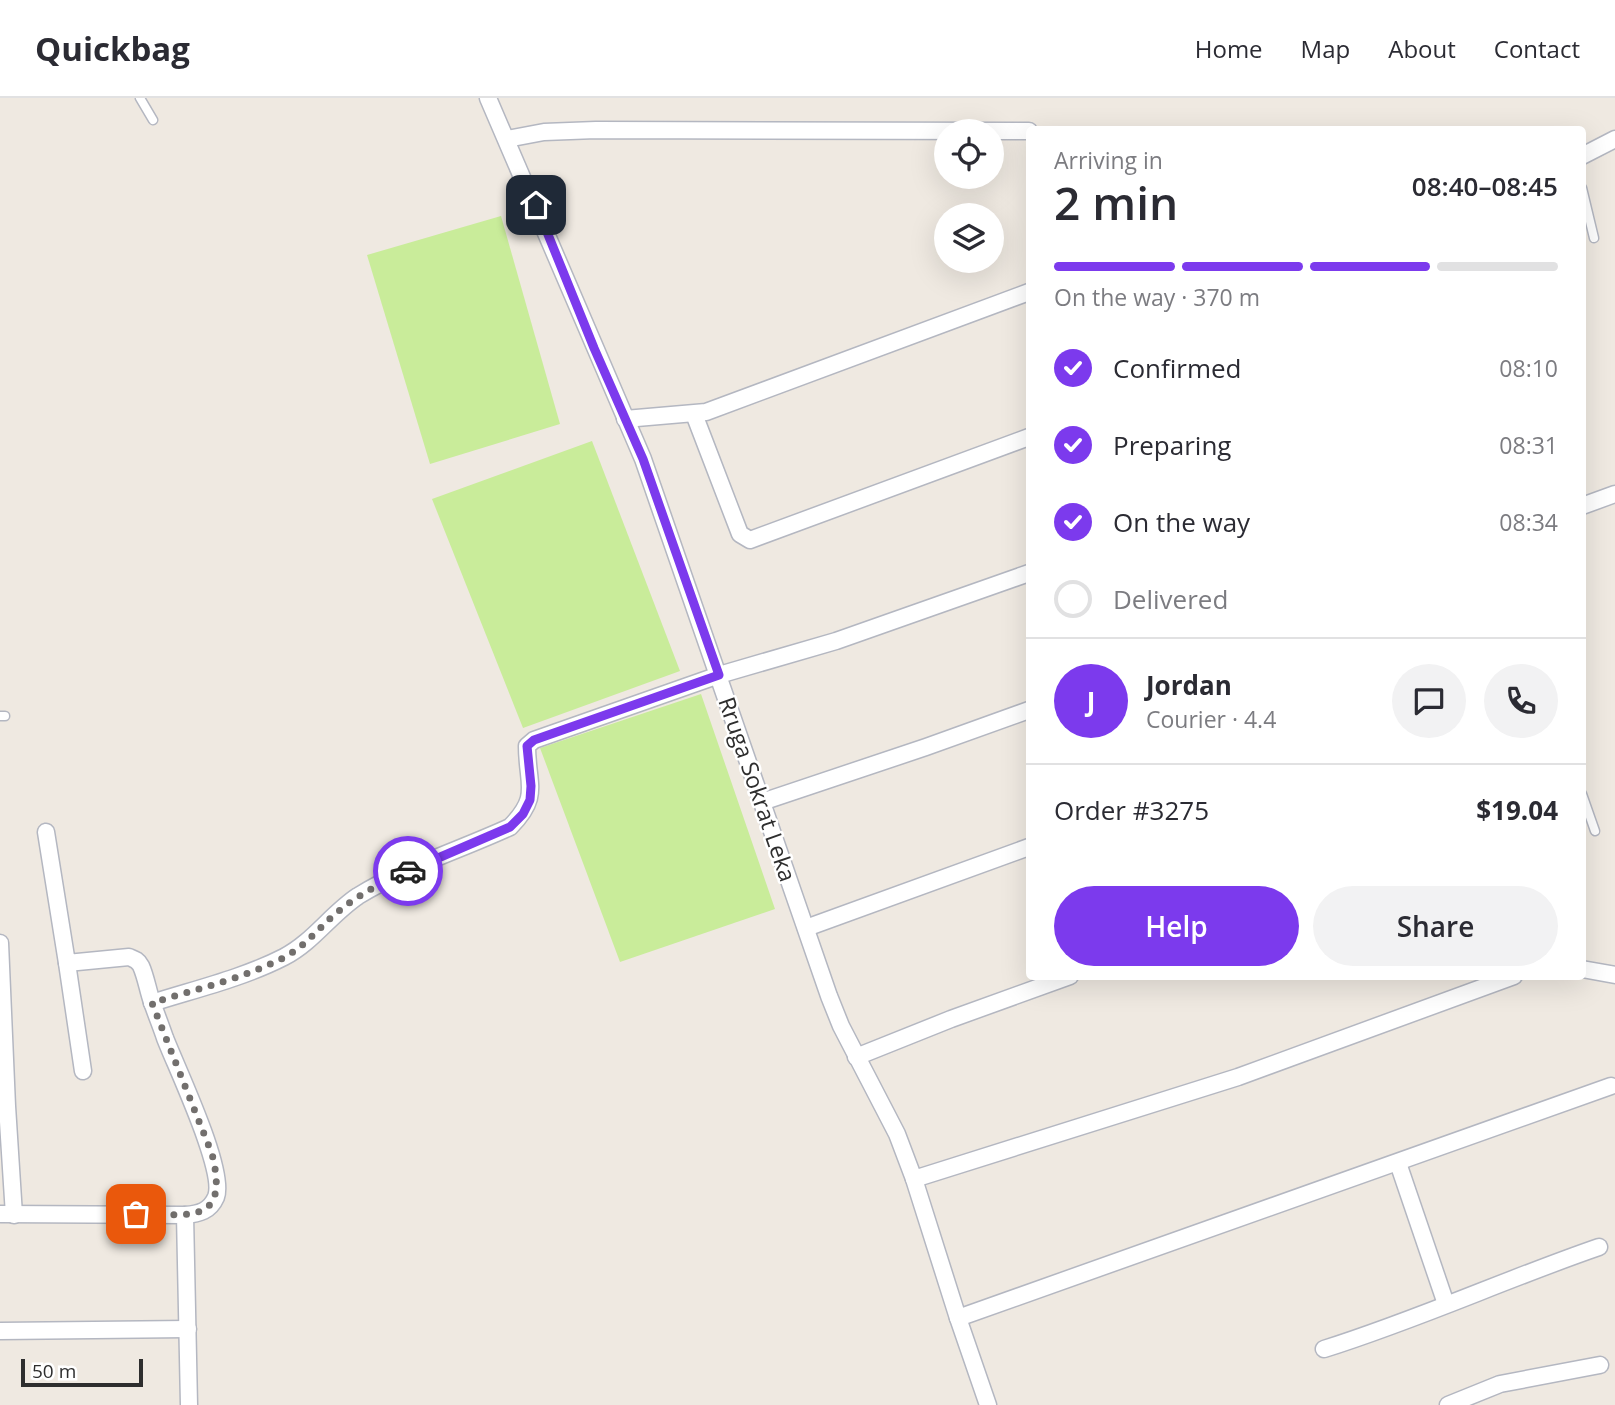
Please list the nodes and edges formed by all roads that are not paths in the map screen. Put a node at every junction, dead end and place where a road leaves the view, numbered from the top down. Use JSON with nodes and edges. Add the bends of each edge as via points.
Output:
{"nodes":[{"id":1,"x":139,"y":98,"type":"edge"},
{"id":2,"x":488,"y":98,"type":"edge"},
{"id":3,"x":153,"y":120,"type":"dead end"},
{"id":4,"x":1026,"y":131,"type":"edge"},
{"id":5,"x":508,"y":139,"type":"junction"},
{"id":6,"x":1615,"y":139,"type":"edge"},
{"id":7,"x":1586,"y":154,"type":"edge"},
{"id":8,"x":1586,"y":204,"type":"edge"},
{"id":9,"x":1594,"y":238,"type":"dead end"},
{"id":10,"x":1026,"y":293,"type":"edge"},
{"id":11,"x":694,"y":414,"type":"junction"},
{"id":12,"x":625,"y":419,"type":"junction"},
{"id":13,"x":1026,"y":438,"type":"edge"},
{"id":14,"x":1615,"y":494,"type":"edge"},
{"id":15,"x":1586,"y":505,"type":"edge"},
{"id":16,"x":1026,"y":574,"type":"edge"},
{"id":17,"x":719,"y":675,"type":"junction"},
{"id":18,"x":1026,"y":710,"type":"edge"},
{"id":19,"x":762,"y":802,"type":"junction"},
{"id":20,"x":1586,"y":805,"type":"edge"},
{"id":21,"x":1595,"y":831,"type":"dead end"},
{"id":22,"x":46,"y":832,"type":"dead end"},
{"id":23,"x":1026,"y":848,"type":"edge"},
{"id":24,"x":806,"y":928,"type":"junction"},
{"id":25,"x":0,"y":943,"type":"edge"},
{"id":26,"x":67,"y":963,"type":"junction"},
{"id":27,"x":1586,"y":970,"type":"edge"},
{"id":28,"x":1615,"y":975,"type":"edge"},
{"id":29,"x":1059,"y":980,"type":"edge"},
{"id":30,"x":1503,"y":980,"type":"edge"},
{"id":31,"x":159,"y":1000,"type":"junction"},
{"id":32,"x":856,"y":1057,"type":"junction"},
{"id":33,"x":83,"y":1071,"type":"dead end"},
{"id":34,"x":1611,"y":1086,"type":"dead end"},
{"id":35,"x":1398,"y":1163,"type":"junction"},
{"id":36,"x":914,"y":1179,"type":"junction"},
{"id":37,"x":7,"y":1214,"type":"edge"},
{"id":38,"x":185,"y":1214,"type":"junction"},
{"id":39,"x":1599,"y":1247,"type":"dead end"},
{"id":40,"x":1446,"y":1304,"type":"junction"},
{"id":41,"x":957,"y":1318,"type":"junction"},
{"id":42,"x":188,"y":1329,"type":"junction"},
{"id":43,"x":0,"y":1331,"type":"edge"},
{"id":44,"x":1324,"y":1349,"type":"dead end"},
{"id":45,"x":1600,"y":1365,"type":"dead end"},
{"id":46,"x":189,"y":1405,"type":"edge"},
{"id":47,"x":988,"y":1405,"type":"edge"},
{"id":48,"x":1448,"y":1405,"type":"edge"}],
"edges":[{"from":1,"to":3,"type":"lane"},
{"from":2,"to":5,"type":"street","name":"Rruga Sokrat Leka"},
{"from":4,"to":5,"type":"street","via":[[596,130]]},
{"from":5,"to":12,"type":"street","name":"Rruga Sokrat Leka"},
{"from":6,"to":7,"type":"street"},
{"from":8,"to":9,"type":"lane"},
{"from":10,"to":11,"type":"street"},
{"from":11,"to":12,"type":"street"},
{"from":11,"to":13,"type":"street","via":[[740,534],[750,540]]},
{"from":12,"to":17,"type":"street","name":"Rruga Sokrat Leka"},
{"from":14,"to":15,"type":"street"},
{"from":16,"to":17,"type":"street","via":[[836,642]]},
{"from":17,"to":19,"type":"street","name":"Rruga Sokrat Leka"},
{"from":17,"to":31,"type":"street","via":[[534,740],[527,746],[530,800],[510,827],[388,879],[356,898],[311,940],[286,956]]},
{"from":18,"to":19,"type":"street"},
{"from":19,"to":24,"type":"street","name":"Rruga Sokrat Leka"},
{"from":20,"to":21,"type":"lane"},
{"from":22,"to":26,"type":"street"},
{"from":23,"to":24,"type":"street"},
{"from":24,"to":32,"type":"street","name":"Rruga Sokrat Leka"},
{"from":25,"to":37,"type":"street"},
{"from":26,"to":31,"type":"street","via":[[136,960]]},
{"from":26,"to":33,"type":"street"},
{"from":27,"to":28,"type":"street"},
{"from":29,"to":32,"type":"street"},
{"from":30,"to":36,"type":"street","via":[[1226,1081]]},
{"from":31,"to":38,"type":"street","via":[[218,1177],[216,1196],[209,1207],[199,1214]]},
{"from":32,"to":36,"type":"street","name":"Rruga Sokrat Leka","via":[[897,1134]]},
{"from":34,"to":35,"type":"street"},
{"from":35,"to":40,"type":"street"},
{"from":35,"to":41,"type":"street"},
{"from":36,"to":41,"type":"street","name":"Rruga Sokrat Leka"},
{"from":37,"to":38,"type":"street"},
{"from":38,"to":42,"type":"street"},
{"from":39,"to":40,"type":"street"},
{"from":40,"to":44,"type":"street"},
{"from":41,"to":47,"type":"street","name":"Rruga Sokrat Leka"},
{"from":42,"to":43,"type":"street"},
{"from":42,"to":46,"type":"street"},
{"from":45,"to":48,"type":"street","via":[[1500,1384]]}]}
